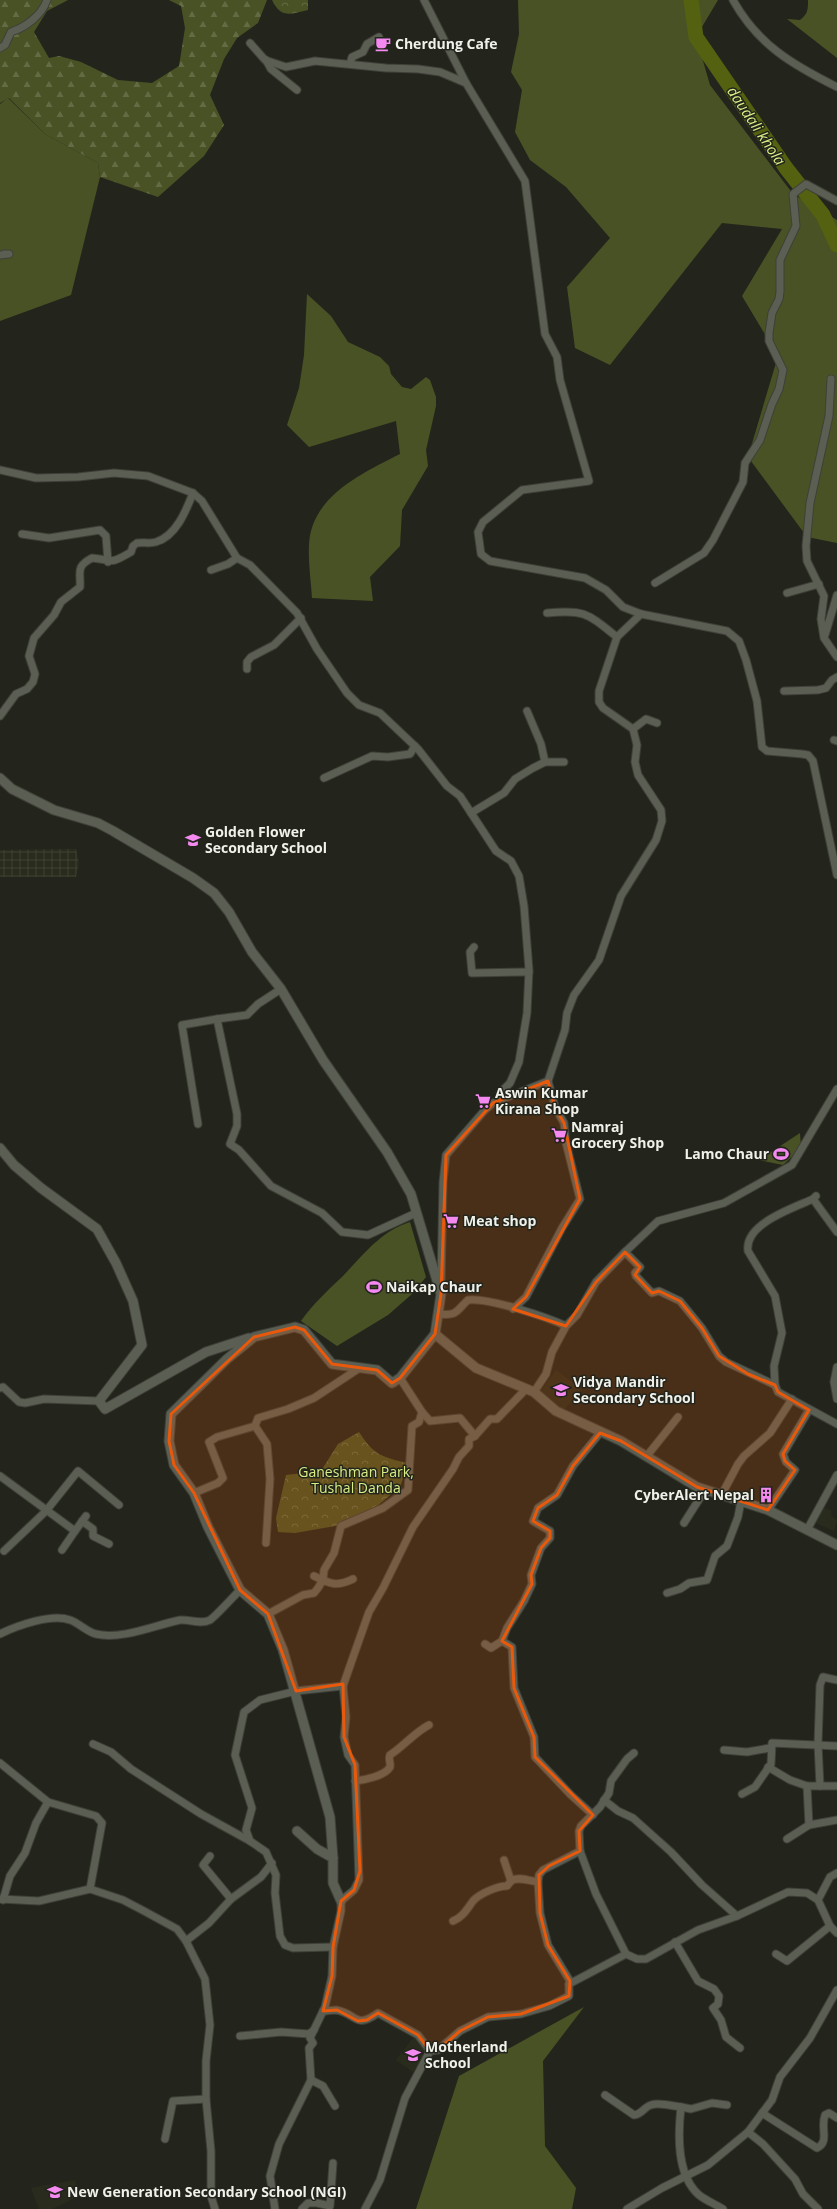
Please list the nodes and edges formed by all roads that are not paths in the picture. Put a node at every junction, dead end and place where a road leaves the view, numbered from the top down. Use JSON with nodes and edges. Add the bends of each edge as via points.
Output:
{"nodes":[{"id":1,"x":47,"y":0,"type":"edge"},
{"id":2,"x":424,"y":0,"type":"edge"},
{"id":3,"x":733,"y":0,"type":"edge"},
{"id":4,"x":379,"y":37,"type":"dead end"},
{"id":5,"x":250,"y":43,"type":"dead end"},
{"id":6,"x":0,"y":48,"type":"edge"},
{"id":7,"x":265,"y":60,"type":"junction"},
{"id":8,"x":350,"y":64,"type":"junction"},
{"id":9,"x":466,"y":83,"type":"junction"},
{"id":10,"x":837,"y":87,"type":"edge"},
{"id":11,"x":297,"y":90,"type":"dead end"},
{"id":12,"x":837,"y":201,"type":"edge"},
{"id":13,"x":831,"y":379,"type":"dead end"},
{"id":14,"x":0,"y":470,"type":"edge"},
{"id":15,"x":193,"y":493,"type":"junction"},
{"id":16,"x":22,"y":534,"type":"dead end"},
{"id":17,"x":237,"y":558,"type":"junction"},
{"id":18,"x":108,"y":562,"type":"junction"},
{"id":19,"x":211,"y":570,"type":"dead end"},
{"id":20,"x":654,"y":583,"type":"dead end"},
{"id":21,"x":819,"y":584,"type":"junction"},
{"id":22,"x":787,"y":593,"type":"dead end"},
{"id":23,"x":837,"y":595,"type":"edge"},
{"id":24,"x":547,"y":613,"type":"dead end"},
{"id":25,"x":641,"y":614,"type":"junction"},
{"id":26,"x":301,"y":618,"type":"junction"},
{"id":27,"x":617,"y":637,"type":"junction"},
{"id":28,"x":824,"y":638,"type":"junction"},
{"id":29,"x":837,"y":658,"type":"edge"},
{"id":30,"x":247,"y":669,"type":"dead end"},
{"id":31,"x":837,"y":677,"type":"edge"},
{"id":32,"x":784,"y":691,"type":"dead end"},
{"id":33,"x":527,"y":711,"type":"dead end"},
{"id":34,"x":0,"y":716,"type":"edge"},
{"id":35,"x":657,"y":723,"type":"dead end"},
{"id":36,"x":633,"y":729,"type":"junction"},
{"id":37,"x":415,"y":746,"type":"junction"},
{"id":38,"x":545,"y":762,"type":"junction"},
{"id":39,"x":564,"y":762,"type":"dead end"},
{"id":40,"x":0,"y":778,"type":"edge"},
{"id":41,"x":324,"y":778,"type":"dead end"},
{"id":42,"x":471,"y":813,"type":"junction"},
{"id":43,"x":837,"y":875,"type":"edge"},
{"id":44,"x":474,"y":947,"type":"dead end"},
{"id":45,"x":529,"y":972,"type":"junction"},
{"id":46,"x":281,"y":989,"type":"junction"},
{"id":47,"x":217,"y":1019,"type":"junction"},
{"id":48,"x":548,"y":1081,"type":"junction"},
{"id":49,"x":837,"y":1089,"type":"edge"},
{"id":50,"x":500,"y":1101,"type":"junction"},
{"id":51,"x":198,"y":1124,"type":"dead end"},
{"id":52,"x":0,"y":1148,"type":"edge"},
{"id":53,"x":416,"y":1213,"type":"junction"},
{"id":54,"x":837,"y":1232,"type":"edge"},
{"id":55,"x":625,"y":1252,"type":"junction"},
{"id":56,"x":441,"y":1294,"type":"junction"},
{"id":57,"x":513,"y":1309,"type":"junction"},
{"id":58,"x":438,"y":1314,"type":"junction"},
{"id":59,"x":566,"y":1326,"type":"junction"},
{"id":60,"x":434,"y":1334,"type":"junction"},
{"id":61,"x":254,"y":1337,"type":"junction"},
{"id":62,"x":837,"y":1367,"type":"edge"},
{"id":63,"x":358,"y":1369,"type":"junction"},
{"id":64,"x":400,"y":1378,"type":"junction"},
{"id":65,"x":774,"y":1385,"type":"junction"},
{"id":66,"x":0,"y":1388,"type":"edge"},
{"id":67,"x":530,"y":1391,"type":"junction"},
{"id":68,"x":792,"y":1399,"type":"junction"},
{"id":69,"x":837,"y":1399,"type":"edge"},
{"id":70,"x":99,"y":1401,"type":"junction"},
{"id":71,"x":810,"y":1410,"type":"junction"},
{"id":72,"x":422,"y":1412,"type":"junction"},
{"id":73,"x":678,"y":1417,"type":"dead end"},
{"id":74,"x":837,"y":1424,"type":"edge"},
{"id":75,"x":255,"y":1426,"type":"junction"},
{"id":76,"x":600,"y":1433,"type":"junction"},
{"id":77,"x":475,"y":1436,"type":"junction"},
{"id":78,"x":646,"y":1457,"type":"junction"},
{"id":79,"x":837,"y":1475,"type":"edge"},
{"id":80,"x":0,"y":1476,"type":"edge"},
{"id":81,"x":705,"y":1490,"type":"junction"},
{"id":82,"x":194,"y":1493,"type":"junction"},
{"id":83,"x":720,"y":1496,"type":"junction"},
{"id":84,"x":741,"y":1501,"type":"junction"},
{"id":85,"x":119,"y":1506,"type":"dead end"},
{"id":86,"x":768,"y":1510,"type":"junction"},
{"id":87,"x":46,"y":1511,"type":"junction"},
{"id":88,"x":684,"y":1523,"type":"dead end"},
{"id":89,"x":806,"y":1530,"type":"junction"},
{"id":90,"x":75,"y":1532,"type":"junction"},
{"id":91,"x":266,"y":1543,"type":"dead end"},
{"id":92,"x":109,"y":1544,"type":"dead end"},
{"id":93,"x":837,"y":1545,"type":"edge"},
{"id":94,"x":62,"y":1550,"type":"dead end"},
{"id":95,"x":4,"y":1552,"type":"dead end"},
{"id":96,"x":314,"y":1576,"type":"dead end"},
{"id":97,"x":353,"y":1578,"type":"dead end"},
{"id":98,"x":323,"y":1580,"type":"junction"},
{"id":99,"x":240,"y":1590,"type":"junction"},
{"id":100,"x":667,"y":1593,"type":"dead end"},
{"id":101,"x":268,"y":1614,"type":"junction"},
{"id":102,"x":0,"y":1634,"type":"edge"},
{"id":103,"x":502,"y":1641,"type":"junction"},
{"id":104,"x":486,"y":1644,"type":"dead end"},
{"id":105,"x":837,"y":1680,"type":"edge"},
{"id":106,"x":344,"y":1686,"type":"junction"},
{"id":107,"x":296,"y":1691,"type":"junction"},
{"id":108,"x":429,"y":1725,"type":"dead end"},
{"id":109,"x":93,"y":1744,"type":"dead end"},
{"id":110,"x":818,"y":1744,"type":"junction"},
{"id":111,"x":837,"y":1746,"type":"edge"},
{"id":112,"x":770,"y":1748,"type":"junction"},
{"id":113,"x":724,"y":1750,"type":"dead end"},
{"id":114,"x":634,"y":1753,"type":"dead end"},
{"id":115,"x":0,"y":1763,"type":"edge"},
{"id":116,"x":768,"y":1767,"type":"junction"},
{"id":117,"x":355,"y":1781,"type":"junction"},
{"id":118,"x":807,"y":1786,"type":"junction"},
{"id":119,"x":820,"y":1786,"type":"junction"},
{"id":120,"x":837,"y":1786,"type":"edge"},
{"id":121,"x":742,"y":1794,"type":"dead end"},
{"id":122,"x":604,"y":1800,"type":"junction"},
{"id":123,"x":48,"y":1802,"type":"junction"},
{"id":124,"x":593,"y":1815,"type":"junction"},
{"id":125,"x":837,"y":1820,"type":"edge"},
{"id":126,"x":809,"y":1825,"type":"junction"},
{"id":127,"x":297,"y":1831,"type":"dead end"},
{"id":128,"x":787,"y":1839,"type":"dead end"},
{"id":129,"x":250,"y":1841,"type":"junction"},
{"id":130,"x":580,"y":1851,"type":"junction"},
{"id":131,"x":210,"y":1856,"type":"dead end"},
{"id":132,"x":332,"y":1858,"type":"junction"},
{"id":133,"x":504,"y":1860,"type":"dead end"},
{"id":134,"x":272,"y":1863,"type":"junction"},
{"id":135,"x":837,"y":1873,"type":"edge"},
{"id":136,"x":510,"y":1881,"type":"junction"},
{"id":137,"x":538,"y":1882,"type":"junction"},
{"id":138,"x":90,"y":1889,"type":"junction"},
{"id":139,"x":230,"y":1898,"type":"junction"},
{"id":140,"x":2,"y":1899,"type":"edge"},
{"id":141,"x":818,"y":1900,"type":"junction"},
{"id":142,"x":341,"y":1901,"type":"junction"},
{"id":143,"x":737,"y":1916,"type":"junction"},
{"id":144,"x":453,"y":1921,"type":"dead end"},
{"id":145,"x":830,"y":1926,"type":"junction"},
{"id":146,"x":837,"y":1933,"type":"edge"},
{"id":147,"x":186,"y":1941,"type":"junction"},
{"id":148,"x":675,"y":1942,"type":"junction"},
{"id":149,"x":333,"y":1947,"type":"junction"},
{"id":150,"x":626,"y":1954,"type":"junction"},
{"id":151,"x":776,"y":1954,"type":"dead end"},
{"id":152,"x":569,"y":1984,"type":"junction"},
{"id":153,"x":837,"y":1990,"type":"edge"},
{"id":154,"x":323,"y":2011,"type":"junction"},
{"id":155,"x":315,"y":2029,"type":"junction"},
{"id":156,"x":240,"y":2036,"type":"dead end"},
{"id":157,"x":740,"y":2048,"type":"dead end"},
{"id":158,"x":430,"y":2051,"type":"junction"},
{"id":159,"x":311,"y":2080,"type":"junction"},
{"id":160,"x":605,"y":2095,"type":"dead end"},
{"id":161,"x":206,"y":2099,"type":"junction"},
{"id":162,"x":335,"y":2106,"type":"dead end"},
{"id":163,"x":727,"y":2106,"type":"dead end"},
{"id":164,"x":681,"y":2107,"type":"junction"},
{"id":165,"x":762,"y":2113,"type":"junction"},
{"id":166,"x":837,"y":2118,"type":"edge"},
{"id":167,"x":748,"y":2132,"type":"junction"},
{"id":168,"x":165,"y":2139,"type":"dead end"},
{"id":169,"x":333,"y":2163,"type":"dead end"},
{"id":170,"x":686,"y":2176,"type":"junction"},
{"id":171,"x":215,"y":2209,"type":"edge"},
{"id":172,"x":275,"y":2209,"type":"edge"},
{"id":173,"x":302,"y":2209,"type":"edge"},
{"id":174,"x":365,"y":2209,"type":"edge"},
{"id":175,"x":627,"y":2209,"type":"edge"},
{"id":176,"x":723,"y":2209,"type":"edge"},
{"id":177,"x":818,"y":2209,"type":"edge"}],
"edges":[{"from":1,"to":6,"type":"street","via":[[44,8],[22,28],[11,32]]},
{"from":2,"to":9,"type":"street"},
{"from":3,"to":10,"type":"street","via":[[765,43],[787,60]]},
{"from":4,"to":8,"type":"street","via":[[367,44],[362,52],[352,58]]},
{"from":5,"to":7,"type":"street"},
{"from":7,"to":8,"type":"street","via":[[286,67],[315,61]]},
{"from":7,"to":11,"type":"street","via":[[271,69]]},
{"from":8,"to":9,"type":"street","via":[[430,70]]},
{"from":9,"to":25,"type":"street","via":[[525,181],[545,334],[558,356],[560,380],[590,481],[522,490],[483,522],[478,532],[481,554],[490,560],[585,578],[606,590],[623,607]]},
{"from":12,"to":20,"type":"street","via":[[806,184],[793,194],[796,226],[780,260],[779,299],[772,313],[769,333],[769,341],[783,370],[779,389],[760,440],[745,463],[743,482],[713,540],[704,553]]},
{"from":13,"to":21,"type":"street","via":[[829,416],[810,503],[806,546],[807,561]]},
{"from":14,"to":15,"type":"street","via":[[36,478],[114,473],[148,476]]},
{"from":15,"to":17,"type":"street","via":[[202,501]]},
{"from":15,"to":18,"type":"street","via":[[186,510],[171,533],[154,543],[137,543],[131,552]]},
{"from":16,"to":18,"type":"street","via":[[49,538],[100,530],[106,536]]},
{"from":17,"to":19,"type":"street"},
{"from":17,"to":26,"type":"street","via":[[250,565]]},
{"from":18,"to":34,"type":"street","via":[[92,558],[80,568],[80,587],[61,602],[54,615],[34,638],[30,656],[35,674],[33,682],[27,689],[16,694]]},
{"from":21,"to":22,"type":"street"},
{"from":21,"to":28,"type":"street","via":[[824,596],[821,619]]},
{"from":23,"to":28,"type":"street"},
{"from":24,"to":27,"type":"street","via":[[579,611],[595,619]]},
{"from":25,"to":27,"type":"street"},
{"from":25,"to":43,"type":"street","via":[[727,631],[739,641],[757,701],[762,747],[767,751],[808,755],[813,760]]},
{"from":26,"to":30,"type":"street","via":[[274,645],[251,657],[247,662]]},
{"from":26,"to":37,"type":"street","via":[[317,649],[347,693],[359,705],[380,713]]},
{"from":27,"to":36,"type":"street","via":[[599,691],[599,702],[603,708]]},
{"from":28,"to":29,"type":"street"},
{"from":31,"to":32,"type":"street","via":[[829,686],[822,689]]},
{"from":33,"to":38,"type":"street","via":[[541,744]]},
{"from":35,"to":36,"type":"street","via":[[646,719]]},
{"from":36,"to":48,"type":"street","via":[[637,746],[635,762],[638,775],[661,810],[662,821],[656,840],[621,896],[599,960],[574,995]]},
{"from":37,"to":41,"type":"street","via":[[410,754],[372,756]]},
{"from":37,"to":42,"type":"street","via":[[447,786],[460,796]]},
{"from":38,"to":39,"type":"street"},
{"from":38,"to":42,"type":"street","via":[[515,779],[504,793]]},
{"from":40,"to":46,"type":"street","via":[[12,789],[54,810],[98,823],[113,831],[214,893],[229,912],[252,952]]},
{"from":42,"to":45,"type":"street","via":[[496,851],[512,861],[516,868],[526,924]]},
{"from":44,"to":45,"type":"street","via":[[470,952],[472,973]]},
{"from":45,"to":50,"type":"street","via":[[519,1062],[510,1083],[500,1092]]},
{"from":46,"to":47,"type":"street","via":[[258,1004],[247,1015]]},
{"from":46,"to":53,"type":"street","via":[[322,1060],[387,1152],[411,1194]]},
{"from":47,"to":51,"type":"street","via":[[182,1025]]},
{"from":47,"to":53,"type":"street","via":[[237,1114],[237,1126],[230,1144],[239,1150],[271,1186],[322,1213],[342,1232],[368,1235]]},
{"from":48,"to":50,"type":"street"},
{"from":48,"to":57,"type":"street","via":[[555,1107],[564,1123],[566,1143],[580,1199],[526,1297]]},
{"from":49,"to":55,"type":"street","via":[[792,1165],[724,1204],[658,1221]]},
{"from":50,"to":56,"type":"street","via":[[484,1111],[446,1155],[441,1236]]},
{"from":52,"to":70,"type":"street","via":[[14,1165],[41,1188],[98,1229],[133,1301],[142,1344]]},
{"from":53,"to":56,"type":"street"},
{"from":54,"to":65,"type":"street","via":[[814,1198],[753,1231],[747,1243],[748,1251],[775,1296],[782,1333],[774,1366]]},
{"from":55,"to":59,"type":"street","via":[[596,1282],[577,1315]]},
{"from":55,"to":65,"type":"street","via":[[640,1267],[635,1273],[636,1276],[652,1292],[659,1291],[680,1301],[702,1328],[719,1356],[748,1374]]},
{"from":56,"to":58,"type":"street"},
{"from":57,"to":58,"type":"street","via":[[474,1299],[468,1300],[452,1315]]},
{"from":57,"to":59,"type":"street"},
{"from":58,"to":60,"type":"street"},
{"from":59,"to":67,"type":"street","via":[[552,1352],[546,1374]]},
{"from":60,"to":64,"type":"street"},
{"from":60,"to":67,"type":"street","via":[[476,1368]]},
{"from":61,"to":63,"type":"street","via":[[295,1327],[304,1330],[332,1364]]},
{"from":61,"to":70,"type":"street","via":[[206,1352],[109,1408],[105,1409]]},
{"from":61,"to":82,"type":"street","via":[[227,1359],[171,1414],[169,1435],[174,1465]]},
{"from":62,"to":69,"type":"street","via":[[834,1382]]},
{"from":63,"to":64,"type":"street","via":[[377,1370],[392,1383]]},
{"from":63,"to":75,"type":"street","via":[[314,1398],[258,1418]]},
{"from":64,"to":72,"type":"street"},
{"from":65,"to":68,"type":"street","via":[[778,1392]]},
{"from":66,"to":70,"type":"street","via":[[3,1387],[19,1402],[25,1403],[44,1399]]},
{"from":67,"to":76,"type":"street","via":[[556,1411]]},
{"from":67,"to":77,"type":"street","via":[[497,1419],[490,1419]]},
{"from":68,"to":71,"type":"street"},
{"from":68,"to":83,"type":"street","via":[[775,1428],[741,1460]]},
{"from":71,"to":74,"type":"street"},
{"from":71,"to":86,"type":"street","via":[[783,1454],[786,1462],[796,1470]]},
{"from":72,"to":77,"type":"street","via":[[430,1421],[460,1418]]},
{"from":72,"to":98,"type":"street","via":[[419,1422],[412,1426],[408,1490],[382,1508],[341,1526],[334,1553],[323,1573]]},
{"from":73,"to":78,"type":"street"},
{"from":75,"to":82,"type":"street","via":[[217,1437],[209,1442],[223,1478],[218,1483]]},
{"from":75,"to":91,"type":"street","via":[[267,1444],[270,1479]]},
{"from":76,"to":78,"type":"street","via":[[621,1441]]},
{"from":76,"to":103,"type":"street","via":[[573,1466],[557,1495],[538,1508],[533,1521],[550,1531],[550,1538],[541,1548],[531,1575],[532,1584]]},
{"from":77,"to":106,"type":"street","via":[[469,1439],[469,1446],[459,1457],[414,1527],[369,1612]]},
{"from":78,"to":81,"type":"street"},
{"from":79,"to":89,"type":"street"},
{"from":80,"to":87,"type":"street"},
{"from":81,"to":83,"type":"street"},
{"from":81,"to":88,"type":"street"},
{"from":82,"to":99,"type":"street"},
{"from":83,"to":84,"type":"street"},
{"from":84,"to":86,"type":"street"},
{"from":84,"to":100,"type":"street","via":[[727,1546],[715,1556],[707,1580],[689,1583]]},
{"from":85,"to":87,"type":"street","via":[[78,1471]]},
{"from":86,"to":89,"type":"street"},
{"from":87,"to":90,"type":"street"},
{"from":87,"to":95,"type":"street"},
{"from":89,"to":93,"type":"street"},
{"from":90,"to":92,"type":"street","via":[[84,1519],[93,1528],[93,1536]]},
{"from":90,"to":94,"type":"street"},
{"from":96,"to":98,"type":"street"},
{"from":97,"to":98,"type":"street","via":[[340,1585]]},
{"from":98,"to":101,"type":"street","via":[[314,1593],[302,1595]]},
{"from":99,"to":101,"type":"street"},
{"from":99,"to":102,"type":"street","via":[[216,1615],[203,1622],[181,1620],[147,1630],[109,1635],[96,1634],[69,1620],[47,1618]]},
{"from":101,"to":107,"type":"street"},
{"from":103,"to":104,"type":"street","via":[[491,1648]]},
{"from":103,"to":124,"type":"street","via":[[512,1647],[514,1688],[534,1738],[535,1757]]},
{"from":105,"to":110,"type":"street","via":[[823,1677],[820,1685]]},
{"from":106,"to":107,"type":"street"},
{"from":106,"to":117,"type":"street","via":[[344,1737],[348,1755],[355,1765]]},
{"from":107,"to":129,"type":"street","via":[[260,1700],[244,1712],[235,1755],[252,1808],[246,1830]]},
{"from":107,"to":132,"type":"street","via":[[330,1817]]},
{"from":108,"to":117,"type":"street","via":[[418,1730],[406,1744],[390,1755],[387,1770],[371,1779]]},
{"from":109,"to":129,"type":"street","via":[[111,1752],[131,1769],[201,1814]]},
{"from":110,"to":111,"type":"street"},
{"from":110,"to":112,"type":"street","via":[[772,1743]]},
{"from":110,"to":119,"type":"street"},
{"from":112,"to":113,"type":"street","via":[[747,1752]]},
{"from":112,"to":116,"type":"street","via":[[771,1764]]},
{"from":114,"to":122,"type":"street","via":[[611,1782],[609,1793]]},
{"from":115,"to":123,"type":"street"},
{"from":116,"to":118,"type":"street","via":[[790,1780]]},
{"from":116,"to":121,"type":"street","via":[[755,1787]]},
{"from":117,"to":142,"type":"street","via":[[359,1880],[354,1890]]},
{"from":118,"to":119,"type":"street"},
{"from":118,"to":126,"type":"street"},
{"from":119,"to":120,"type":"street"},
{"from":122,"to":124,"type":"street"},
{"from":122,"to":143,"type":"street","via":[[633,1818]]},
{"from":123,"to":138,"type":"street","via":[[96,1816],[102,1823]]},
{"from":123,"to":140,"type":"street","via":[[25,1853],[10,1876]]},
{"from":124,"to":130,"type":"street","via":[[579,1831]]},
{"from":125,"to":126,"type":"street"},
{"from":126,"to":128,"type":"street"},
{"from":127,"to":132,"type":"street","via":[[317,1849]]},
{"from":129,"to":134,"type":"street","via":[[266,1852]]},
{"from":130,"to":137,"type":"street","via":[[543,1870]]},
{"from":130,"to":150,"type":"street","via":[[596,1894]]},
{"from":131,"to":139,"type":"street","via":[[203,1865]]},
{"from":132,"to":142,"type":"street","via":[[333,1883]]},
{"from":133,"to":136,"type":"street"},
{"from":134,"to":139,"type":"street","via":[[261,1877]]},
{"from":134,"to":149,"type":"street","via":[[276,1875],[277,1915],[282,1941],[293,1948]]},
{"from":135,"to":141,"type":"street","via":[[830,1877]]},
{"from":136,"to":137,"type":"street","via":[[522,1879]]},
{"from":136,"to":144,"type":"street","via":[[507,1886],[496,1888],[479,1897],[463,1915]]},
{"from":137,"to":152,"type":"street","via":[[540,1913],[548,1945],[570,1980]]},
{"from":138,"to":140,"type":"street","via":[[39,1901]]},
{"from":138,"to":147,"type":"street","via":[[144,1910],[177,1929]]},
{"from":139,"to":147,"type":"street","via":[[209,1922]]},
{"from":141,"to":143,"type":"street","via":[[807,1893],[788,1892]]},
{"from":141,"to":145,"type":"street"},
{"from":142,"to":149,"type":"street"},
{"from":143,"to":148,"type":"street","via":[[698,1930]]},
{"from":145,"to":146,"type":"street"},
{"from":145,"to":151,"type":"street","via":[[787,1961]]},
{"from":147,"to":161,"type":"street","via":[[205,1979],[210,2026],[206,2061]]},
{"from":148,"to":150,"type":"street","via":[[646,1958],[637,1959]]},
{"from":148,"to":157,"type":"street","via":[[698,1981],[714,1989],[718,1996],[718,2004],[713,2008],[721,2020],[726,2037]]},
{"from":149,"to":154,"type":"street","via":[[332,1976]]},
{"from":150,"to":152,"type":"street"},
{"from":152,"to":158,"type":"street","via":[[569,1996],[549,2006],[521,2014],[488,2017],[460,2031],[438,2050]]},
{"from":153,"to":165,"type":"street","via":[[810,2038],[780,2076],[772,2100]]},
{"from":154,"to":155,"type":"street"},
{"from":154,"to":158,"type":"street","via":[[338,2010],[358,2021],[367,2020],[378,2013],[418,2035]]},
{"from":155,"to":156,"type":"street","via":[[308,2034],[262,2033]]},
{"from":155,"to":159,"type":"street","via":[[310,2038],[313,2043],[309,2048]]},
{"from":158,"to":174,"type":"street","via":[[405,2098],[380,2180]]},
{"from":159,"to":162,"type":"street","via":[[323,2086]]},
{"from":159,"to":172,"type":"street","via":[[279,2144],[270,2176]]},
{"from":160,"to":164,"type":"street","via":[[634,2115],[640,2114],[649,2105]]},
{"from":161,"to":168,"type":"street","via":[[174,2101]]},
{"from":161,"to":171,"type":"street","via":[[211,2151],[211,2196]]},
{"from":163,"to":164,"type":"street","via":[[712,2103],[691,2109]]},
{"from":164,"to":170,"type":"street","via":[[680,2146]]},
{"from":165,"to":166,"type":"street","via":[[817,2148],[825,2139],[822,2125],[825,2115],[829,2113]]},
{"from":165,"to":167,"type":"street"},
{"from":167,"to":170,"type":"street","via":[[708,2165]]},
{"from":167,"to":177,"type":"street","via":[[763,2144],[795,2179],[803,2194]]},
{"from":169,"to":173,"type":"street","via":[[330,2206],[308,2203]]},
{"from":170,"to":175,"type":"street"},
{"from":170,"to":176,"type":"street","via":[[699,2195]]}]}
